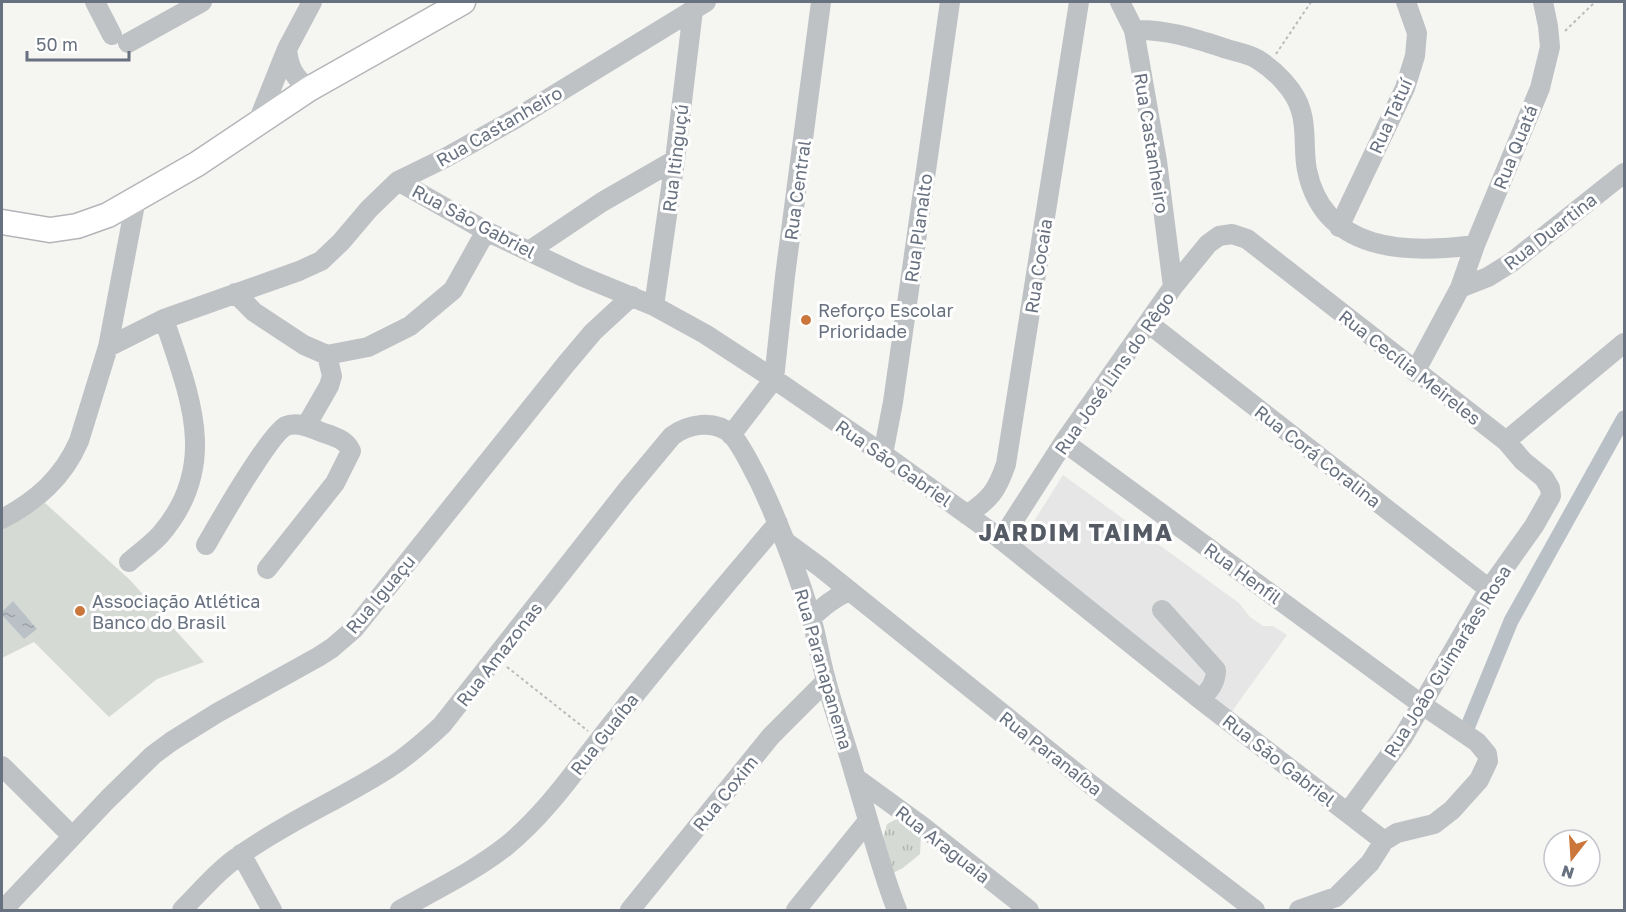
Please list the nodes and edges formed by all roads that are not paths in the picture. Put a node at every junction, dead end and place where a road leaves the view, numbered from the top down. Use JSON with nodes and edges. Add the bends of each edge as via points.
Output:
{"nodes":[{"id":1,"x":95,"y":2,"type":"edge"},
{"id":2,"x":202,"y":2,"type":"edge"},
{"id":3,"x":312,"y":2,"type":"edge"},
{"id":4,"x":463,"y":2,"type":"edge"},
{"id":5,"x":821,"y":2,"type":"edge"},
{"id":6,"x":950,"y":2,"type":"edge"},
{"id":7,"x":1079,"y":2,"type":"edge"},
{"id":8,"x":1120,"y":2,"type":"edge"},
{"id":9,"x":1406,"y":2,"type":"edge"},
{"id":10,"x":1543,"y":2,"type":"edge"},
{"id":11,"x":699,"y":6,"type":"edge"},
{"id":12,"x":1134,"y":30,"type":"junction"},
{"id":13,"x":287,"y":49,"type":"junction"},
{"id":14,"x":309,"y":89,"type":"junction"},
{"id":15,"x":256,"y":123,"type":"junction"},
{"id":16,"x":675,"y":160,"type":"junction"},
{"id":17,"x":1624,"y":172,"type":"edge"},
{"id":18,"x":398,"y":181,"type":"junction"},
{"id":19,"x":136,"y":199,"type":"junction"},
{"id":20,"x":2,"y":222,"type":"edge"},
{"id":21,"x":1339,"y":227,"type":"junction"},
{"id":22,"x":486,"y":231,"type":"junction"},
{"id":23,"x":1247,"y":240,"type":"joint"},
{"id":24,"x":1475,"y":244,"type":"junction"},
{"id":25,"x":529,"y":251,"type":"junction"},
{"id":26,"x":1173,"y":287,"type":"junction"},
{"id":27,"x":1460,"y":288,"type":"junction"},
{"id":28,"x":235,"y":293,"type":"junction"},
{"id":29,"x":632,"y":296,"type":"junction"},
{"id":30,"x":654,"y":306,"type":"junction"},
{"id":31,"x":164,"y":319,"type":"junction"},
{"id":32,"x":1148,"y":323,"type":"junction"},
{"id":33,"x":1624,"y":344,"type":"edge"},
{"id":34,"x":108,"y":347,"type":"junction"},
{"id":35,"x":327,"y":355,"type":"junction"},
{"id":36,"x":1415,"y":372,"type":"junction"},
{"id":37,"x":774,"y":379,"type":"junction"},
{"id":38,"x":306,"y":426,"type":"junction"},
{"id":39,"x":731,"y":435,"type":"junction"},
{"id":40,"x":1506,"y":441,"type":"junction"},
{"id":41,"x":1064,"y":442,"type":"junction"},
{"id":42,"x":883,"y":454,"type":"junction"},
{"id":43,"x":1544,"y":508,"type":"joint"},
{"id":44,"x":967,"y":515,"type":"junction"},
{"id":45,"x":2,"y":519,"type":"edge"},
{"id":46,"x":778,"y":523,"type":"junction"},
{"id":47,"x":1000,"y":540,"type":"junction"},
{"id":48,"x":786,"y":542,"type":"junction"},
{"id":49,"x":206,"y":544,"type":"dead end"},
{"id":50,"x":129,"y":562,"type":"dead end"},
{"id":51,"x":267,"y":568,"type":"dead end"},
{"id":52,"x":1489,"y":589,"type":"junction"},
{"id":53,"x":849,"y":591,"type":"junction"},
{"id":54,"x":1162,"y":610,"type":"dead end"},
{"id":55,"x":811,"y":618,"type":"junction"},
{"id":56,"x":826,"y":681,"type":"junction"},
{"id":57,"x":1201,"y":700,"type":"junction"},
{"id":58,"x":1421,"y":704,"type":"junction"},
{"id":59,"x":2,"y":766,"type":"edge"},
{"id":60,"x":856,"y":778,"type":"junction"},
{"id":61,"x":1347,"y":812,"type":"junction"},
{"id":62,"x":867,"y":822,"type":"junction"},
{"id":63,"x":72,"y":836,"type":"junction"},
{"id":64,"x":1384,"y":841,"type":"junction"},
{"id":65,"x":242,"y":854,"type":"junction"},
{"id":66,"x":3,"y":910,"type":"edge"},
{"id":67,"x":182,"y":910,"type":"edge"},
{"id":68,"x":272,"y":910,"type":"edge"},
{"id":69,"x":400,"y":910,"type":"edge"},
{"id":70,"x":630,"y":910,"type":"edge"},
{"id":71,"x":796,"y":910,"type":"edge"},
{"id":72,"x":897,"y":910,"type":"edge"},
{"id":73,"x":1029,"y":910,"type":"edge"},
{"id":74,"x":1255,"y":910,"type":"edge"},
{"id":75,"x":1299,"y":910,"type":"edge"}],
"edges":[{"from":1,"to":2,"type":"street","via":[[120,39]]},
{"from":3,"to":13,"type":"street"},
{"from":4,"to":14,"type":"main road"},
{"from":5,"to":37,"type":"street","name":"Rua Central"},
{"from":6,"to":42,"type":"street","name":"Rua Planalto"},
{"from":7,"to":44,"type":"street","name":"Rua Cocaia","via":[[1006,464],[993,495]]},
{"from":8,"to":12,"type":"street","name":"Rua Castanheiro"},
{"from":9,"to":21,"type":"street","name":"Rua Tatuí","via":[[1417,33],[1415,56],[1405,88]]},
{"from":10,"to":24,"type":"street","name":"Rua Quatá","via":[[1550,47],[1540,88]]},
{"from":11,"to":16,"type":"street","name":"Rua Itinguçú"},
{"from":11,"to":18,"type":"street","name":"Rua Castanheiro","via":[[515,119]]},
{"from":12,"to":21,"type":"street","via":[[1179,33],[1256,58],[1268,67],[1301,110],[1307,170],[1318,200]]},
{"from":12,"to":26,"type":"street","name":"Rua Castanheiro","via":[[1157,161]]},
{"from":13,"to":14,"type":"street","via":[[289,67]]},
{"from":13,"to":15,"type":"street"},
{"from":14,"to":15,"type":"main road"},
{"from":15,"to":19,"type":"main road","via":[[197,164]]},
{"from":16,"to":25,"type":"street"},
{"from":16,"to":30,"type":"street","name":"Rua Itinguçú"},
{"from":17,"to":27,"type":"street","name":"Rua Duartina","via":[[1512,262]]},
{"from":18,"to":22,"type":"street","name":"Rua São Gabriel"},
{"from":18,"to":28,"type":"street","name":"Rua Castanheiro","via":[[321,261]]},
{"from":19,"to":20,"type":"main road","via":[[77,226],[50,230]]},
{"from":19,"to":34,"type":"street"},
{"from":21,"to":24,"type":"street","via":[[1385,247],[1447,249]]},
{"from":22,"to":25,"type":"street","name":"Rua São Gabriel"},
{"from":22,"to":35,"type":"street","via":[[453,290],[410,326],[368,347]]},
{"from":23,"to":26,"type":"street","name":"Rua José Lins do Rêgo","via":[[1232,234],[1219,236]]},
{"from":23,"to":36,"type":"street","name":"Rua Cecília Meireles"},
{"from":24,"to":27,"type":"street","name":"Rua Quatá"},
{"from":25,"to":29,"type":"street","name":"Rua São Gabriel"},
{"from":26,"to":32,"type":"street","name":"Rua José Lins do Rêgo"},
{"from":27,"to":36,"type":"street"},
{"from":28,"to":31,"type":"street","name":"Rua Castanheiro"},
{"from":28,"to":35,"type":"street","via":[[254,312],[304,345]]},
{"from":29,"to":30,"type":"street","name":"Rua São Gabriel"},
{"from":29,"to":63,"type":"street","name":"Rua Iguaçu","via":[[566,364],[354,629],[318,657],[172,741]]},
{"from":30,"to":37,"type":"street","name":"Rua São Gabriel"},
{"from":31,"to":34,"type":"street","name":"Rua Castanheiro"},
{"from":31,"to":50,"type":"street","via":[[189,397],[195,453],[191,477],[173,518]]},
{"from":32,"to":41,"type":"street","name":"Rua José Lins do Rêgo"},
{"from":32,"to":52,"type":"street","name":"Rua Corá Coralina"},
{"from":33,"to":40,"type":"street"},
{"from":34,"to":45,"type":"street","via":[[73,455],[40,496]]},
{"from":35,"to":38,"type":"street","via":[[332,376],[324,399]]},
{"from":36,"to":40,"type":"street","name":"Rua Cecília Meireles"},
{"from":37,"to":39,"type":"street"},
{"from":37,"to":42,"type":"street","name":"Rua São Gabriel"},
{"from":38,"to":49,"type":"street","via":[[291,425],[278,432]]},
{"from":38,"to":51,"type":"street","via":[[344,441],[351,451],[334,483]]},
{"from":39,"to":46,"type":"street","name":"Rua Paranapanema"},
{"from":39,"to":65,"type":"street","name":"Rua Amazonas","via":[[709,424],[680,430],[672,436],[496,658],[424,742],[381,773]]},
{"from":40,"to":43,"type":"street","name":"Rua Cecília Meireles","via":[[1550,488],[1551,496]]},
{"from":41,"to":47,"type":"street","name":"Rua José Lins do Rêgo"},
{"from":41,"to":58,"type":"street","name":"Rua Henfil"},
{"from":42,"to":44,"type":"street","name":"Rua São Gabriel"},
{"from":43,"to":52,"type":"street","name":"Rua João Guimarães Rosa"},
{"from":44,"to":47,"type":"street","name":"Rua São Gabriel"},
{"from":46,"to":48,"type":"street","name":"Rua Paranapanema"},
{"from":46,"to":69,"type":"street","name":"Rua Guaíba","via":[[678,639],[543,809],[505,847]]},
{"from":47,"to":57,"type":"street","name":"Rua São Gabriel"},
{"from":48,"to":53,"type":"street","name":"Rua Paranaíba"},
{"from":48,"to":55,"type":"street","name":"Rua Paranapanema"},
{"from":52,"to":58,"type":"street","name":"Rua João Guimarães Rosa"},
{"from":53,"to":55,"type":"street"},
{"from":53,"to":74,"type":"street","name":"Rua Paranaíba"},
{"from":54,"to":57,"type":"street","via":[[1216,670],[1213,686]]},
{"from":55,"to":56,"type":"street","name":"Rua Paranapanema"},
{"from":56,"to":60,"type":"street","name":"Rua Paranapanema"},
{"from":56,"to":70,"type":"street","name":"Rua Coxim","via":[[771,736]]},
{"from":57,"to":61,"type":"street","name":"Rua São Gabriel"},
{"from":58,"to":61,"type":"street","name":"Rua João Guimarães Rosa","via":[[1403,737]]},
{"from":58,"to":64,"type":"street","name":"Rua Henfil","via":[[1477,742],[1488,761],[1479,780],[1434,824],[1397,833]]},
{"from":59,"to":63,"type":"street"},
{"from":60,"to":62,"type":"street","name":"Rua Paranapanema"},
{"from":60,"to":73,"type":"street","name":"Rua Araguaia"},
{"from":61,"to":64,"type":"street","name":"Rua São Gabriel"},
{"from":62,"to":71,"type":"street"},
{"from":62,"to":72,"type":"street","name":"Rua Paranapanema"},
{"from":63,"to":66,"type":"street","name":"Rua Iguaçu"},
{"from":64,"to":75,"type":"street","via":[[1370,863],[1336,897]]},
{"from":65,"to":67,"type":"street","name":"Rua Amazonas"},
{"from":65,"to":68,"type":"street"}]}
